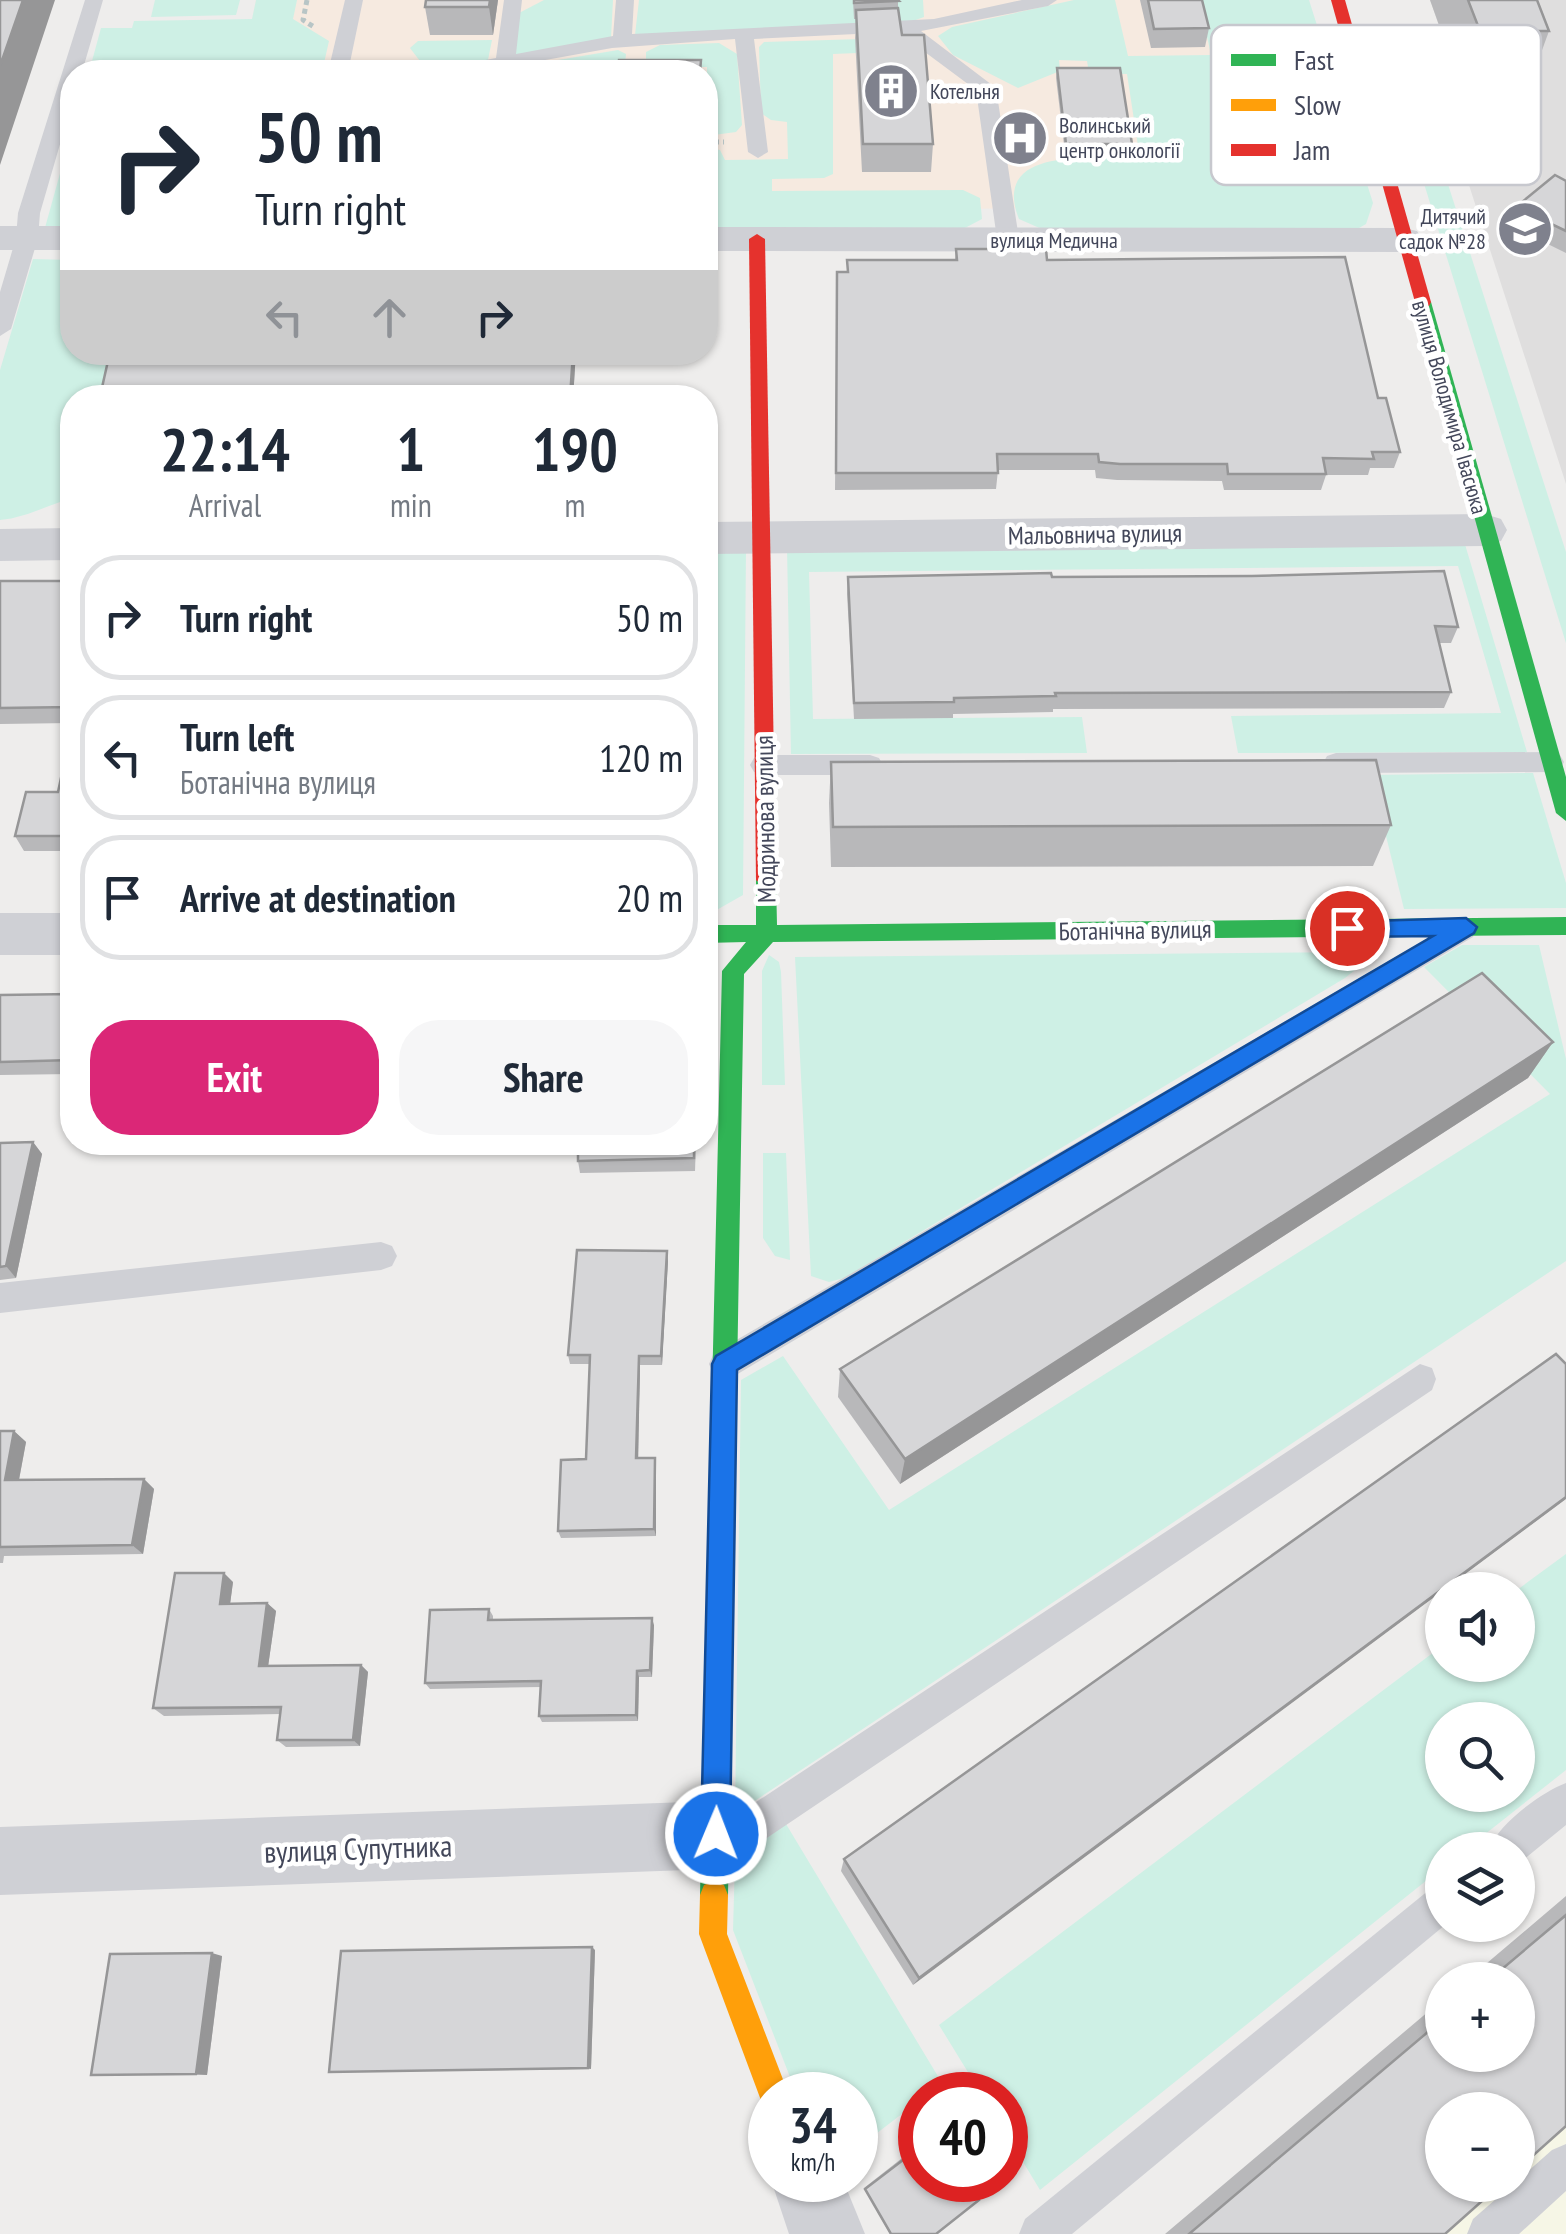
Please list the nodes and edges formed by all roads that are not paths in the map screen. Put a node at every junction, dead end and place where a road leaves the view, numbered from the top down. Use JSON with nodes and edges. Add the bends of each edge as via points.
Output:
{"nodes":[{"id":1,"x":94,"y":0,"type":"edge"},
{"id":2,"x":354,"y":0,"type":"edge"},
{"id":3,"x":513,"y":0,"type":"edge"},
{"id":4,"x":625,"y":0,"type":"edge"},
{"id":5,"x":1048,"y":0,"type":"edge"},
{"id":6,"x":1338,"y":0,"type":"edge"},
{"id":7,"x":1346,"y":25,"type":"edge"},
{"id":8,"x":904,"y":28,"type":"junction"},
{"id":9,"x":744,"y":34,"type":"junction"},
{"id":10,"x":622,"y":41,"type":"junction"},
{"id":11,"x":76,"y":60,"type":"edge"},
{"id":12,"x":341,"y":60,"type":"edge"},
{"id":13,"x":504,"y":60,"type":"edge"},
{"id":14,"x":515,"y":60,"type":"edge"},
{"id":15,"x":60,"y":114,"type":"edge"},
{"id":16,"x":758,"y":152,"type":"dead end"},
{"id":17,"x":1390,"y":185,"type":"edge"},
{"id":18,"x":14,"y":238,"type":"edge"},
{"id":19,"x":60,"y":238,"type":"edge"},
{"id":20,"x":718,"y":239,"type":"edge"},
{"id":21,"x":757,"y":239,"type":"junction"},
{"id":22,"x":1008,"y":240,"type":"junction"},
{"id":23,"x":1403,"y":240,"type":"junction"},
{"id":24,"x":0,"y":328,"type":"edge"},
{"id":25,"x":1485,"y":530,"type":"junction"},
{"id":26,"x":718,"y":538,"type":"edge"},
{"id":27,"x":761,"y":538,"type":"junction"},
{"id":28,"x":60,"y":544,"type":"edge"},
{"id":29,"x":0,"y":545,"type":"edge"},
{"id":30,"x":1551,"y":762,"type":"junction"},
{"id":31,"x":1315,"y":763,"type":"edge"},
{"id":32,"x":763,"y":765,"type":"junction"},
{"id":33,"x":901,"y":765,"type":"edge"},
{"id":34,"x":1566,"y":813,"type":"edge"},
{"id":35,"x":1566,"y":926,"type":"edge"},
{"id":36,"x":1466,"y":927,"type":"junction"},
{"id":37,"x":0,"y":934,"type":"edge"},
{"id":38,"x":60,"y":934,"type":"edge"},
{"id":39,"x":718,"y":934,"type":"edge"},
{"id":40,"x":767,"y":934,"type":"junction"},
{"id":41,"x":381,"y":1256,"type":"dead end"},
{"id":42,"x":0,"y":1298,"type":"edge"},
{"id":43,"x":725,"y":1364,"type":"junction"},
{"id":44,"x":1420,"y":1379,"type":"dead end"},
{"id":45,"x":1566,"y":1802,"type":"edge"},
{"id":46,"x":1529,"y":1832,"type":"edge"},
{"id":47,"x":716,"y":1834,"type":"junction"},
{"id":48,"x":0,"y":1861,"type":"edge"},
{"id":49,"x":1425,"y":1917,"type":"edge"},
{"id":50,"x":765,"y":2072,"type":"edge"},
{"id":51,"x":1566,"y":2164,"type":"edge"},
{"id":52,"x":815,"y":2202,"type":"edge"},
{"id":53,"x":827,"y":2234,"type":"edge"},
{"id":54,"x":1040,"y":2234,"type":"edge"},
{"id":55,"x":1488,"y":2234,"type":"edge"}],
"edges":[{"from":1,"to":11,"type":"lane"},
{"from":2,"to":12,"type":"lane"},
{"from":3,"to":13,"type":"lane"},
{"from":4,"to":10,"type":"lane"},
{"from":5,"to":8,"type":"lane"},
{"from":6,"to":7,"type":"street","name":"вулиця Володимира Івасюка"},
{"from":8,"to":9,"type":"lane"},
{"from":8,"to":22,"type":"lane","via":[[986,88]]},
{"from":9,"to":10,"type":"lane"},
{"from":9,"to":16,"type":"lane"},
{"from":10,"to":14,"type":"lane"},
{"from":15,"to":18,"type":"lane","via":[[30,214]]},
{"from":17,"to":23,"type":"street","name":"вулиця Володимира Івасюка"},
{"from":18,"to":19,"type":"street"},
{"from":18,"to":24,"type":"lane"},
{"from":20,"to":21,"type":"street","name":"вулиця Медична"},
{"from":21,"to":22,"type":"street","name":"вулиця Медична"},
{"from":21,"to":27,"type":"street","name":"Модринова вулиця"},
{"from":22,"to":23,"type":"street","name":"вулиця Медична"},
{"from":23,"to":25,"type":"street","name":"вулиця Володимира Івасюка"},
{"from":25,"to":27,"type":"street","name":"Мальовнича вулиця"},
{"from":25,"to":30,"type":"street","name":"вулиця Володимира Івасюка"},
{"from":26,"to":27,"type":"street","name":"Мальовнича вулиця"},
{"from":27,"to":32,"type":"street","name":"Модринова вулиця"},
{"from":28,"to":29,"type":"street"},
{"from":30,"to":31,"type":"lane"},
{"from":30,"to":34,"type":"street","name":"вулиця Володимира Івасюка"},
{"from":32,"to":33,"type":"lane"},
{"from":32,"to":40,"type":"street","name":"Модринова вулиця"},
{"from":35,"to":36,"type":"street","name":"Ботанічна вулиця"},
{"from":36,"to":40,"type":"street","name":"Ботанічна вулиця"},
{"from":36,"to":43,"type":"lane"},
{"from":37,"to":38,"type":"street"},
{"from":39,"to":40,"type":"street","name":"Ботанічна вулиця"},
{"from":40,"to":43,"type":"street","name":"Модринова вулиця","via":[[733,972]]},
{"from":41,"to":42,"type":"lane"},
{"from":43,"to":47,"type":"street","name":"Модринова вулиця"},
{"from":44,"to":47,"type":"lane","via":[[748,1829]]},
{"from":45,"to":46,"type":"lane"},
{"from":47,"to":48,"type":"street","name":"вулиця Супутника"},
{"from":47,"to":50,"type":"street","name":"Модринова вулиця","via":[[713,1934]]},
{"from":49,"to":54,"type":"lane"},
{"from":51,"to":55,"type":"lane"},
{"from":52,"to":53,"type":"street"}]}
